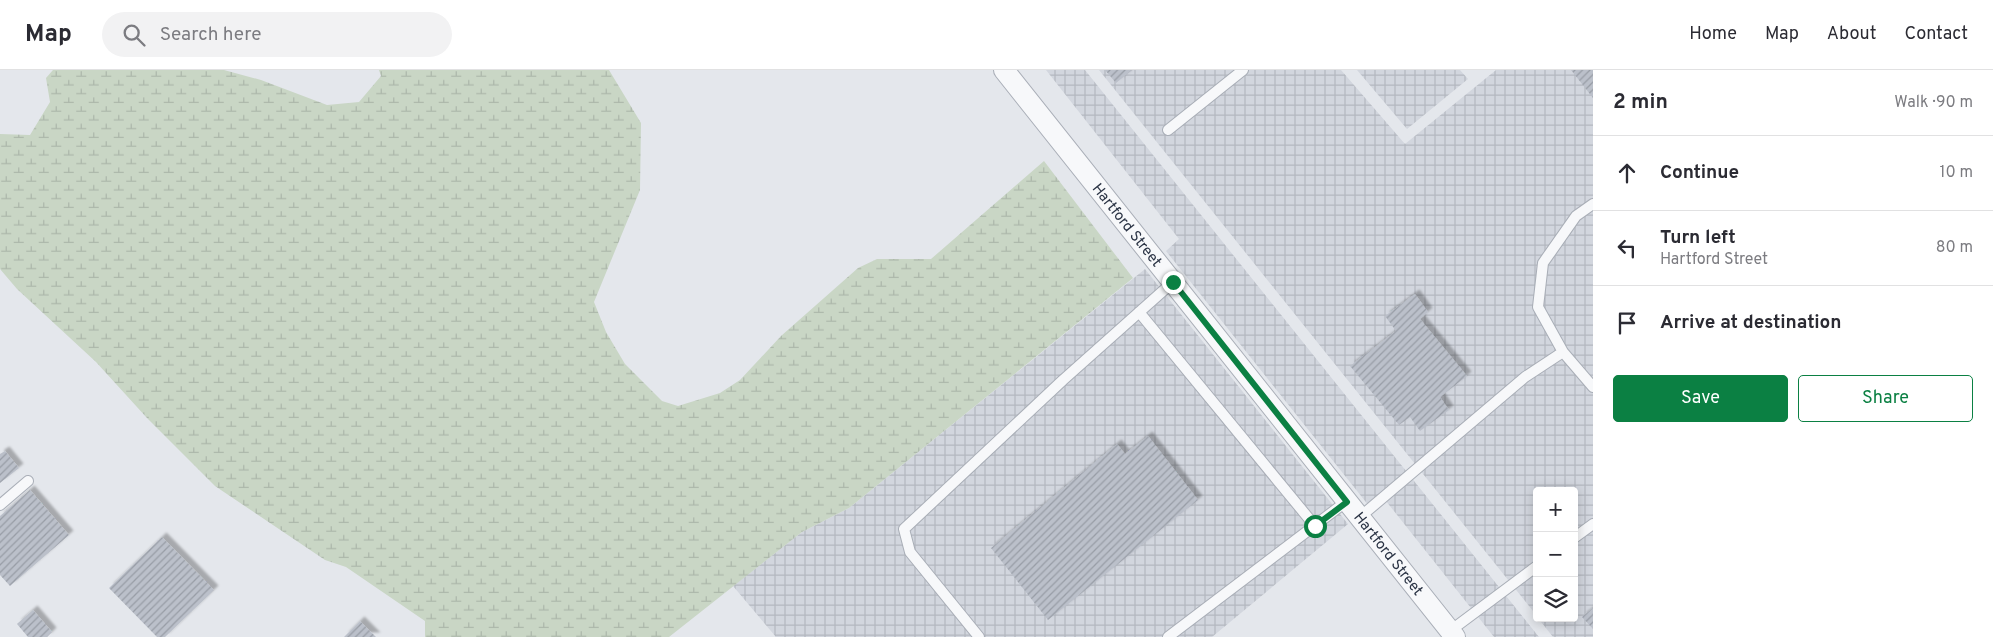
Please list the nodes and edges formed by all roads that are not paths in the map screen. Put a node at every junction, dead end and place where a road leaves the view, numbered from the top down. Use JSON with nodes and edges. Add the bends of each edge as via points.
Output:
{"nodes":[{"id":1,"x":1004,"y":70,"type":"edge"},
{"id":2,"x":1243,"y":70,"type":"edge"},
{"id":3,"x":1168,"y":130,"type":"dead end"},
{"id":4,"x":1593,"y":204,"type":"edge"},
{"id":5,"x":1173,"y":282,"type":"junction"},
{"id":6,"x":1139,"y":312,"type":"junction"},
{"id":7,"x":1563,"y":352,"type":"junction"},
{"id":8,"x":1593,"y":387,"type":"edge"},
{"id":9,"x":28,"y":481,"type":"dead end"},
{"id":10,"x":1347,"y":502,"type":"junction"},
{"id":11,"x":0,"y":505,"type":"edge"},
{"id":12,"x":1360,"y":518,"type":"junction"},
{"id":13,"x":1593,"y":524,"type":"edge"},
{"id":14,"x":1315,"y":526,"type":"junction"},
{"id":15,"x":1578,"y":535,"type":"edge"},
{"id":16,"x":1533,"y":569,"type":"edge"},
{"id":17,"x":1453,"y":634,"type":"edge"},
{"id":18,"x":979,"y":637,"type":"edge"},
{"id":19,"x":1168,"y":637,"type":"edge"}],
"edges":[{"from":1,"to":5,"type":"street","name":"Hartford Street"},
{"from":2,"to":3,"type":"lane"},
{"from":4,"to":7,"type":"lane","via":[[1576,216],[1543,262],[1538,307]]},
{"from":5,"to":6,"type":"lane"},
{"from":5,"to":10,"type":"street","name":"Hartford Street"},
{"from":6,"to":14,"type":"lane"},
{"from":6,"to":18,"type":"lane","via":[[904,530],[910,552]]},
{"from":7,"to":8,"type":"lane"},
{"from":7,"to":12,"type":"lane","via":[[1525,376]]},
{"from":9,"to":11,"type":"lane"},
{"from":10,"to":12,"type":"street","name":"Hartford Street"},
{"from":10,"to":14,"type":"lane"},
{"from":12,"to":17,"type":"street","name":"Hartford Street"},
{"from":13,"to":15,"type":"lane"},
{"from":14,"to":19,"type":"lane"},
{"from":16,"to":17,"type":"lane"}]}
